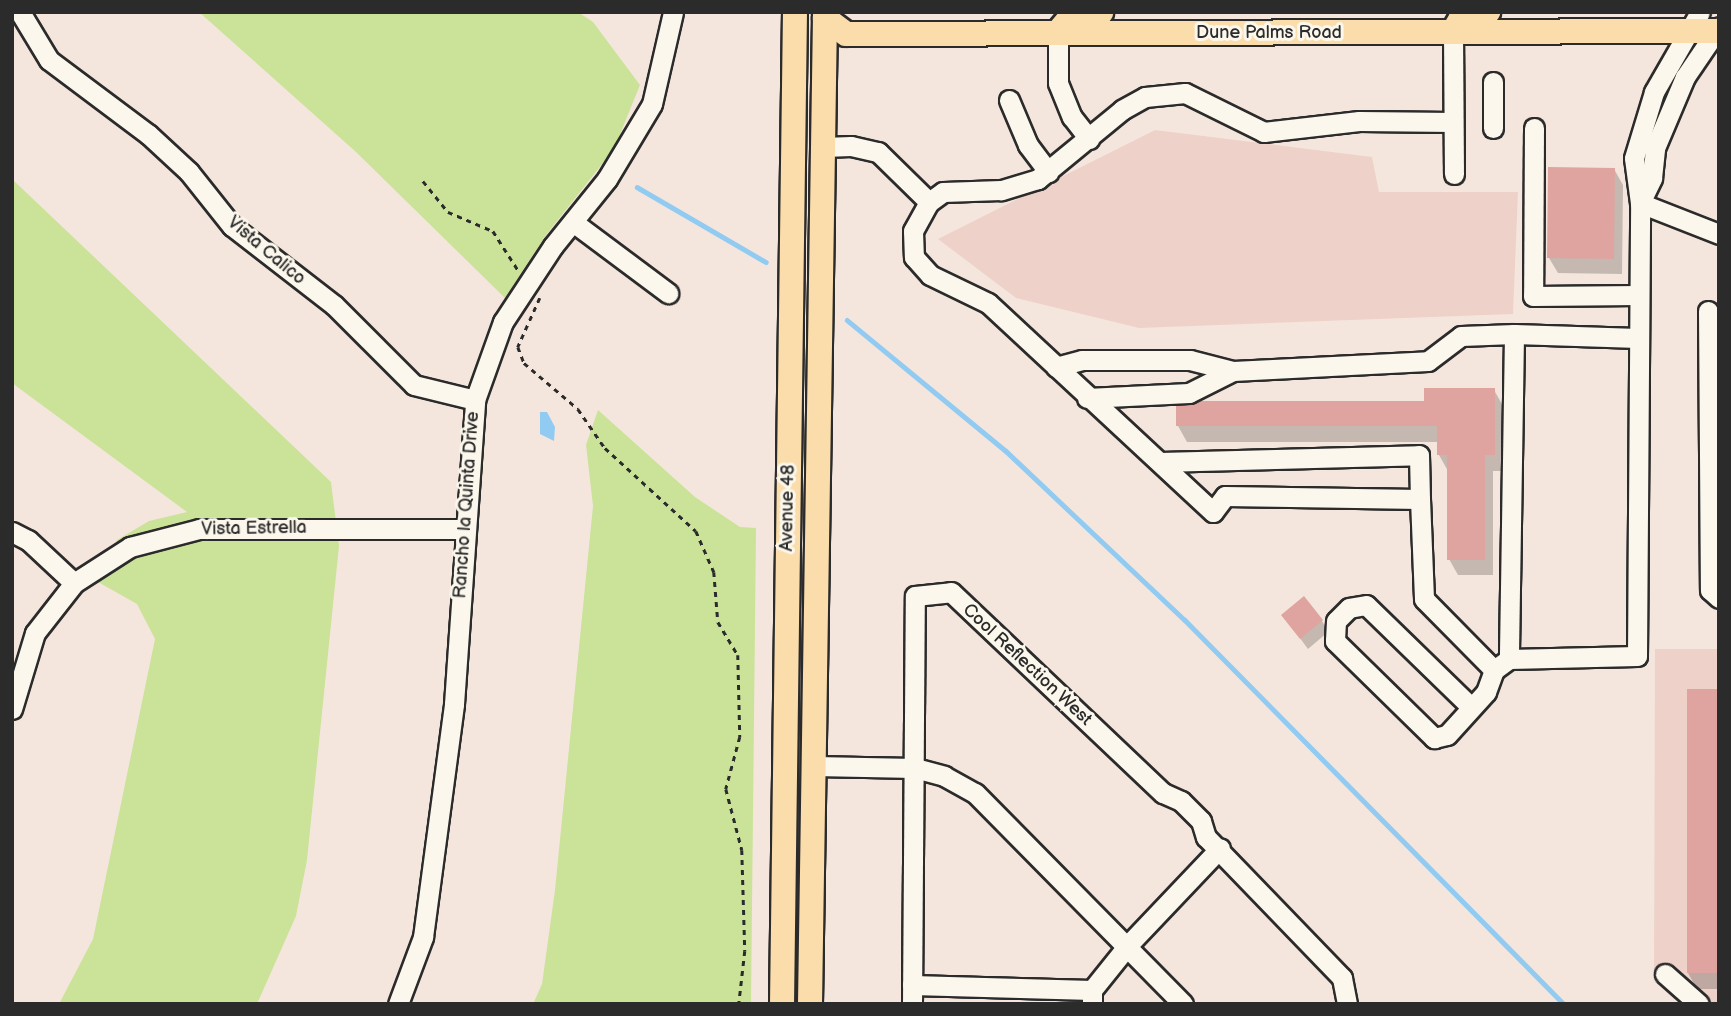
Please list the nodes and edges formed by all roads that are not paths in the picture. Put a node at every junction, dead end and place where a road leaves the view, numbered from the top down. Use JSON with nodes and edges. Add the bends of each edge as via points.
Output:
{"nodes":[{"id":1,"x":20,"y":12,"type":"edge"},
{"id":2,"x":673,"y":12,"type":"edge"},
{"id":3,"x":1101,"y":12,"type":"edge"},
{"id":4,"x":1269,"y":12,"type":"edge"},
{"id":5,"x":1488,"y":12,"type":"edge"},
{"id":6,"x":828,"y":14,"type":"edge"},
{"id":7,"x":795,"y":16,"type":"edge"},
{"id":8,"x":1708,"y":26,"type":"edge"},
{"id":9,"x":1058,"y":33,"type":"junction"},
{"id":10,"x":1195,"y":33,"type":"junction"},
{"id":11,"x":1453,"y":33,"type":"junction"},
{"id":12,"x":1493,"y":82,"type":"dead end"},
{"id":13,"x":1009,"y":100,"type":"dead end"},
{"id":14,"x":1454,"y":122,"type":"junction"},
{"id":15,"x":1493,"y":128,"type":"dead end"},
{"id":16,"x":1534,"y":128,"type":"dead end"},
{"id":17,"x":1089,"y":139,"type":"junction"},
{"id":18,"x":823,"y":147,"type":"junction"},
{"id":19,"x":1048,"y":172,"type":"junction"},
{"id":20,"x":1454,"y":174,"type":"dead end"},
{"id":21,"x":929,"y":202,"type":"junction"},
{"id":22,"x":1640,"y":203,"type":"junction"},
{"id":23,"x":573,"y":222,"type":"junction"},
{"id":24,"x":1719,"y":234,"type":"edge"},
{"id":25,"x":668,"y":293,"type":"dead end"},
{"id":26,"x":1639,"y":295,"type":"junction"},
{"id":27,"x":1708,"y":311,"type":"dead end"},
{"id":28,"x":1514,"y":334,"type":"junction"},
{"id":29,"x":1638,"y":338,"type":"junction"},
{"id":30,"x":1714,"y":356,"type":"edge"},
{"id":31,"x":1056,"y":367,"type":"junction"},
{"id":32,"x":1233,"y":371,"type":"junction"},
{"id":33,"x":1087,"y":398,"type":"junction"},
{"id":34,"x":475,"y":400,"type":"junction"},
{"id":35,"x":1160,"y":462,"type":"junction"},
{"id":36,"x":1714,"y":482,"type":"edge"},
{"id":37,"x":1420,"y":499,"type":"junction"},
{"id":38,"x":463,"y":529,"type":"junction"},
{"id":39,"x":12,"y":532,"type":"edge"},
{"id":40,"x":1714,"y":540,"type":"edge"},
{"id":41,"x":74,"y":583,"type":"junction"},
{"id":42,"x":1719,"y":598,"type":"edge"},
{"id":43,"x":1501,"y":664,"type":"junction"},
{"id":44,"x":1471,"y":707,"type":"junction"},
{"id":45,"x":12,"y":709,"type":"edge"},
{"id":46,"x":785,"y":766,"type":"junction"},
{"id":47,"x":814,"y":766,"type":"junction"},
{"id":48,"x":915,"y":768,"type":"junction"},
{"id":49,"x":1220,"y":848,"type":"junction"},
{"id":50,"x":1129,"y":944,"type":"junction"},
{"id":51,"x":782,"y":950,"type":"junction"},
{"id":52,"x":1665,"y":974,"type":"dead end"},
{"id":53,"x":912,"y":994,"type":"edge"},
{"id":54,"x":1092,"y":997,"type":"edge"},
{"id":55,"x":398,"y":1004,"type":"edge"},
{"id":56,"x":782,"y":1004,"type":"edge"},
{"id":57,"x":794,"y":1004,"type":"edge"},
{"id":58,"x":810,"y":1004,"type":"edge"},
{"id":59,"x":1183,"y":1004,"type":"edge"},
{"id":60,"x":1347,"y":1004,"type":"edge"},
{"id":61,"x":1699,"y":1004,"type":"edge"}],
"edges":[{"from":1,"to":34,"type":"street","name":"Vista Calico","via":[[49,60],[148,134],[189,172],[232,226],[334,304],[414,385]]},
{"from":2,"to":23,"type":"street","name":"Rancho la Quinta Drive","via":[[652,104],[607,179]]},
{"from":3,"to":9,"type":"main road","via":[[1069,19]]},
{"from":4,"to":10,"type":"main road","via":[[1261,20]]},
{"from":5,"to":11,"type":"main road","via":[[1461,18]]},
{"from":6,"to":7,"type":"main road"},
{"from":6,"to":9,"type":"main road","name":"Dune Palms Road","via":[[846,34]]},
{"from":6,"to":18,"type":"main road","name":"Avenue 48"},
{"from":7,"to":46,"type":"main road","name":"Avenue 48"},
{"from":8,"to":11,"type":"main road","name":"Dune Palms Road"},
{"from":8,"to":22,"type":"street","via":[[1654,148],[1652,178]]},
{"from":8,"to":22,"type":"street","via":[[1643,121],[1634,158]]},
{"from":9,"to":10,"type":"main road","name":"Dune Palms Road"},
{"from":9,"to":17,"type":"street","via":[[1058,83],[1072,117]]},
{"from":10,"to":11,"type":"main road","name":"Dune Palms Road"},
{"from":11,"to":14,"type":"street"},
{"from":12,"to":15,"type":"street"},
{"from":13,"to":19,"type":"street","via":[[1028,145]]},
{"from":14,"to":17,"type":"street","via":[[1359,121],[1264,132],[1185,93],[1145,97]]},
{"from":14,"to":20,"type":"street"},
{"from":16,"to":26,"type":"street","via":[[1533,296]]},
{"from":17,"to":19,"type":"street"},
{"from":18,"to":21,"type":"street","via":[[851,146],[878,152]]},
{"from":18,"to":47,"type":"main road","name":"Avenue 48"},
{"from":19,"to":21,"type":"street","via":[[1001,190],[943,192]]},
{"from":21,"to":31,"type":"street","via":[[913,230],[914,257],[930,275],[988,303]]},
{"from":22,"to":24,"type":"street"},
{"from":22,"to":26,"type":"street"},
{"from":23,"to":25,"type":"street"},
{"from":23,"to":34,"type":"street","name":"Rancho la Quinta Drive","via":[[503,322]]},
{"from":26,"to":29,"type":"street"},
{"from":27,"to":30,"type":"street"},
{"from":28,"to":29,"type":"street"},
{"from":28,"to":32,"type":"street","via":[[1461,336],[1428,361]]},
{"from":28,"to":43,"type":"street"},
{"from":29,"to":43,"type":"street","via":[[1637,656]]},
{"from":30,"to":36,"type":"street"},
{"from":31,"to":32,"type":"street","via":[[1082,360],[1190,360]]},
{"from":31,"to":33,"type":"street"},
{"from":32,"to":33,"type":"street","via":[[1189,393]]},
{"from":33,"to":35,"type":"street"},
{"from":34,"to":38,"type":"street","name":"Rancho la Quinta Drive"},
{"from":35,"to":37,"type":"street","via":[[1213,512],[1225,496]]},
{"from":35,"to":37,"type":"street","via":[[1419,455]]},
{"from":36,"to":40,"type":"street"},
{"from":37,"to":43,"type":"street","via":[[1424,599]]},
{"from":38,"to":41,"type":"street","name":"Vista Estrella","via":[[199,529],[130,547]]},
{"from":38,"to":55,"type":"street","name":"Rancho la Quinta Drive","via":[[454,704],[423,937]]},
{"from":39,"to":41,"type":"street","via":[[28,540]]},
{"from":40,"to":42,"type":"street","via":[[1710,590]]},
{"from":41,"to":45,"type":"street","name":"Vista Estrella","via":[[35,633]]},
{"from":43,"to":44,"type":"street","via":[[1486,692]]},
{"from":44,"to":44,"type":"street","via":[[1366,605],[1349,608],[1336,621],[1335,641],[1434,738],[1447,735]]},
{"from":46,"to":47,"type":"main road"},
{"from":46,"to":51,"type":"main road","name":"Avenue 48"},
{"from":47,"to":48,"type":"street"},
{"from":47,"to":58,"type":"main road","name":"Avenue 48"},
{"from":48,"to":49,"type":"street","name":"Cool Reflection West","via":[[915,596],[951,592],[1163,793],[1181,801],[1201,821],[1206,837]]},
{"from":48,"to":50,"type":"street","via":[[944,776],[975,793]]},
{"from":48,"to":53,"type":"street","name":"Cool Reflection West"},
{"from":49,"to":50,"type":"street","name":"Cool Reflection West"},
{"from":49,"to":60,"type":"street","name":"Cool Reflection West","via":[[1342,978]]},
{"from":50,"to":54,"type":"street","name":"Cool Reflection West"},
{"from":50,"to":59,"type":"street"},
{"from":51,"to":56,"type":"main road","name":"Avenue 48"},
{"from":51,"to":57,"type":"main road"},
{"from":52,"to":61,"type":"street"},
{"from":53,"to":54,"type":"street","name":"Cool Reflection West"}]}
